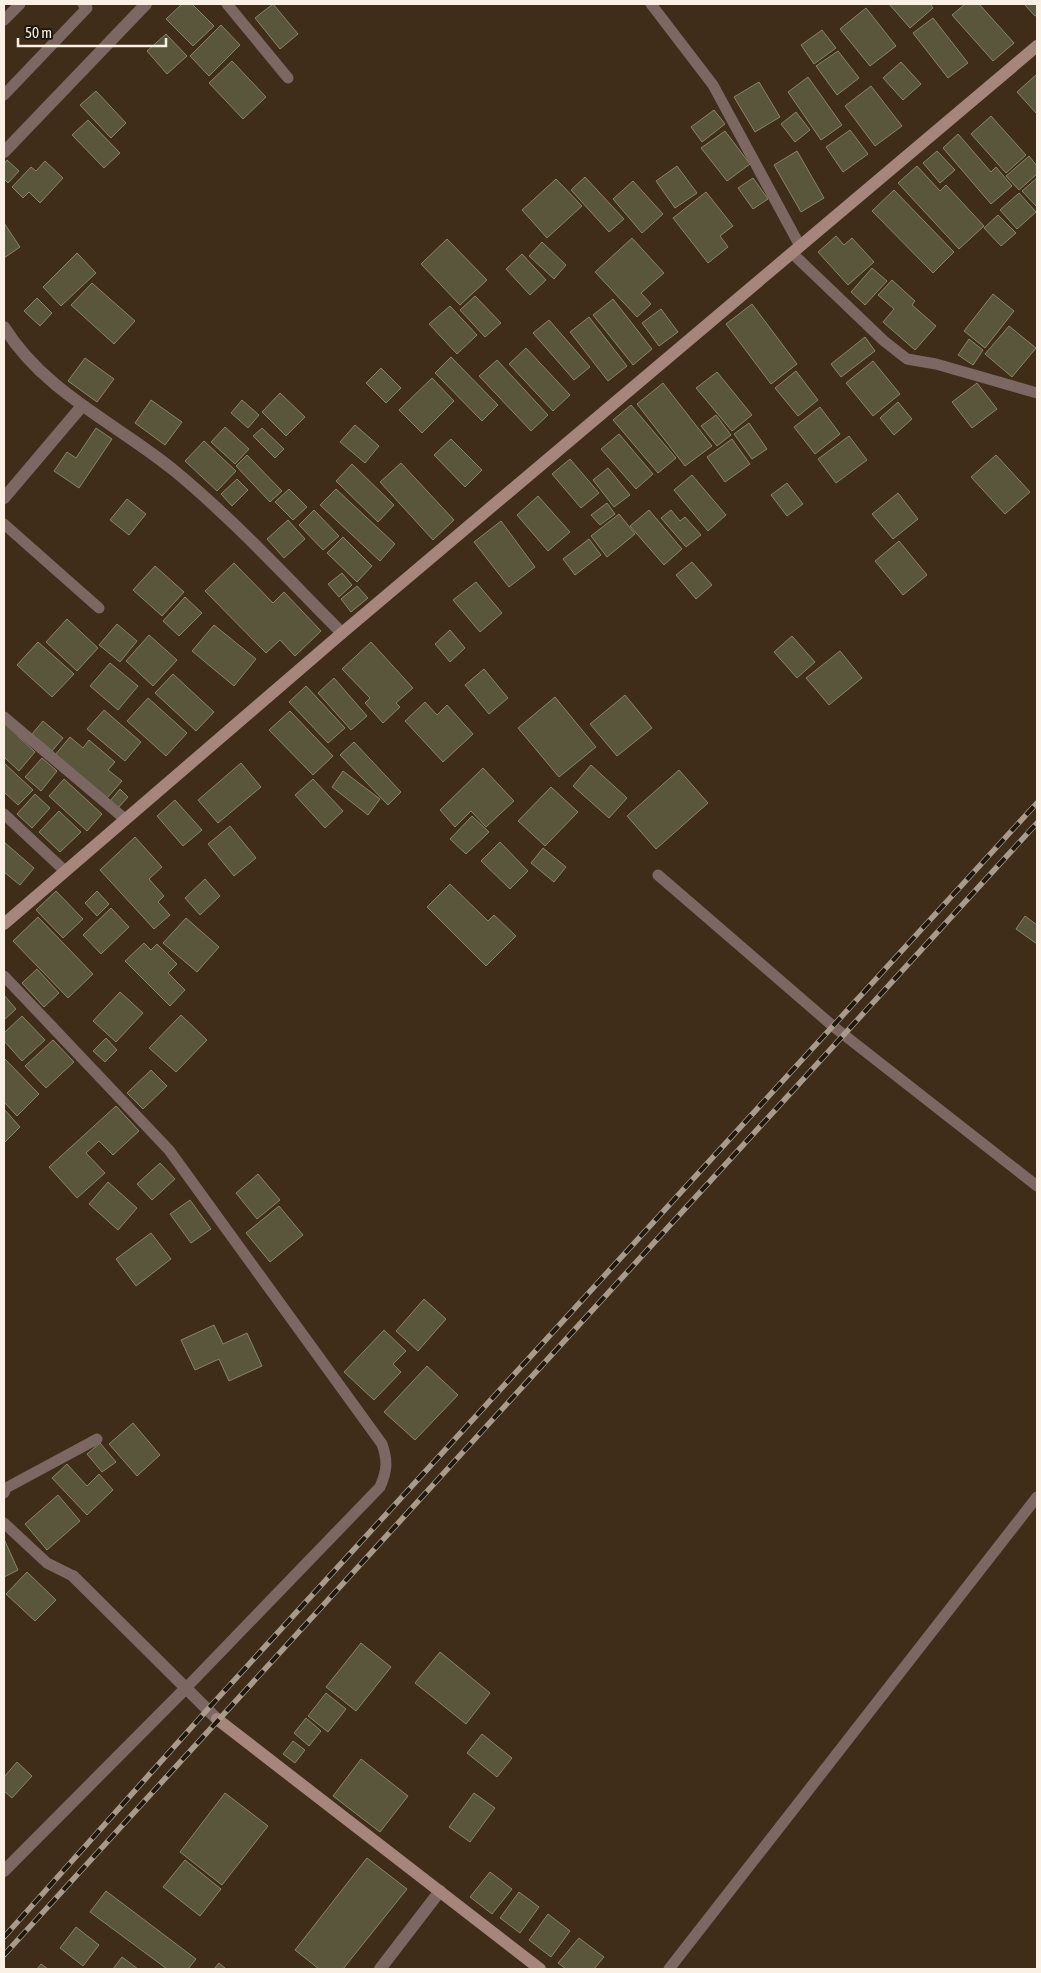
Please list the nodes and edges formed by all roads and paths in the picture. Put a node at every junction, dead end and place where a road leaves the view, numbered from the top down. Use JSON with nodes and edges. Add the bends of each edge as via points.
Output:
{"nodes":[{"id":1,"x":20,"y":4,"type":"edge"},
{"id":2,"x":83,"y":4,"type":"edge"},
{"id":3,"x":146,"y":4,"type":"edge"},
{"id":4,"x":227,"y":4,"type":"edge"},
{"id":5,"x":650,"y":4,"type":"edge"},
{"id":6,"x":4,"y":20,"type":"edge"},
{"id":7,"x":1037,"y":46,"type":"edge"},
{"id":8,"x":288,"y":78,"type":"dead end"},
{"id":9,"x":4,"y":95,"type":"edge"},
{"id":10,"x":4,"y":152,"type":"edge"},
{"id":11,"x":796,"y":249,"type":"junction"},
{"id":12,"x":4,"y":327,"type":"edge"},
{"id":13,"x":1037,"y":393,"type":"edge"},
{"id":14,"x":82,"y":406,"type":"junction"},
{"id":15,"x":4,"y":498,"type":"edge"},
{"id":16,"x":4,"y":524,"type":"edge"},
{"id":17,"x":99,"y":608,"type":"dead end"},
{"id":18,"x":342,"y":633,"type":"junction"},
{"id":19,"x":4,"y":717,"type":"edge"},
{"id":20,"x":4,"y":814,"type":"edge"},
{"id":21,"x":125,"y":820,"type":"junction"},
{"id":22,"x":65,"y":871,"type":"junction"},
{"id":23,"x":658,"y":876,"type":"dead end"},
{"id":24,"x":4,"y":924,"type":"edge"},
{"id":25,"x":4,"y":976,"type":"edge"},
{"id":26,"x":1037,"y":1186,"type":"edge"},
{"id":27,"x":97,"y":1439,"type":"dead end"},
{"id":28,"x":4,"y":1493,"type":"edge"},
{"id":29,"x":1037,"y":1496,"type":"edge"},
{"id":30,"x":4,"y":1523,"type":"edge"},
{"id":31,"x":74,"y":1576,"type":"joint"},
{"id":32,"x":185,"y":1689,"type":"junction"},
{"id":33,"x":4,"y":1871,"type":"edge"},
{"id":34,"x":440,"y":1891,"type":"junction"},
{"id":35,"x":380,"y":1969,"type":"edge"},
{"id":36,"x":540,"y":1969,"type":"edge"},
{"id":37,"x":669,"y":1969,"type":"edge"}],
"edges":[{"from":1,"to":6,"type":"lane"},
{"from":2,"to":9,"type":"lane","via":[[87,8]]},
{"from":3,"to":10,"type":"street"},
{"from":4,"to":8,"type":"lane"},
{"from":5,"to":11,"type":"lane","via":[[713,85]]},
{"from":7,"to":11,"type":"street"},
{"from":11,"to":13,"type":"lane","via":[[884,342],[907,359],[936,364]]},
{"from":11,"to":18,"type":"street"},
{"from":12,"to":14,"type":"street","via":[[35,368]]},
{"from":14,"to":15,"type":"street"},
{"from":14,"to":18,"type":"street","via":[[175,471],[214,505]]},
{"from":16,"to":17,"type":"lane"},
{"from":18,"to":21,"type":"street"},
{"from":19,"to":21,"type":"lane"},
{"from":20,"to":22,"type":"lane"},
{"from":21,"to":22,"type":"street"},
{"from":22,"to":24,"type":"street"},
{"from":23,"to":26,"type":"lane","via":[[834,1027]]},
{"from":25,"to":32,"type":"lane","via":[[169,1150],[382,1444],[387,1458],[380,1487]]},
{"from":27,"to":28,"type":"lane","via":[[6,1488]]},
{"from":29,"to":37,"type":"lane"},
{"from":30,"to":31,"type":"lane","via":[[48,1563]]},
{"from":31,"to":32,"type":"street"},
{"from":32,"to":33,"type":"street"},
{"from":32,"to":34,"type":"street","via":[[217,1719]]},
{"from":34,"to":35,"type":"street"},
{"from":34,"to":36,"type":"street"}]}
